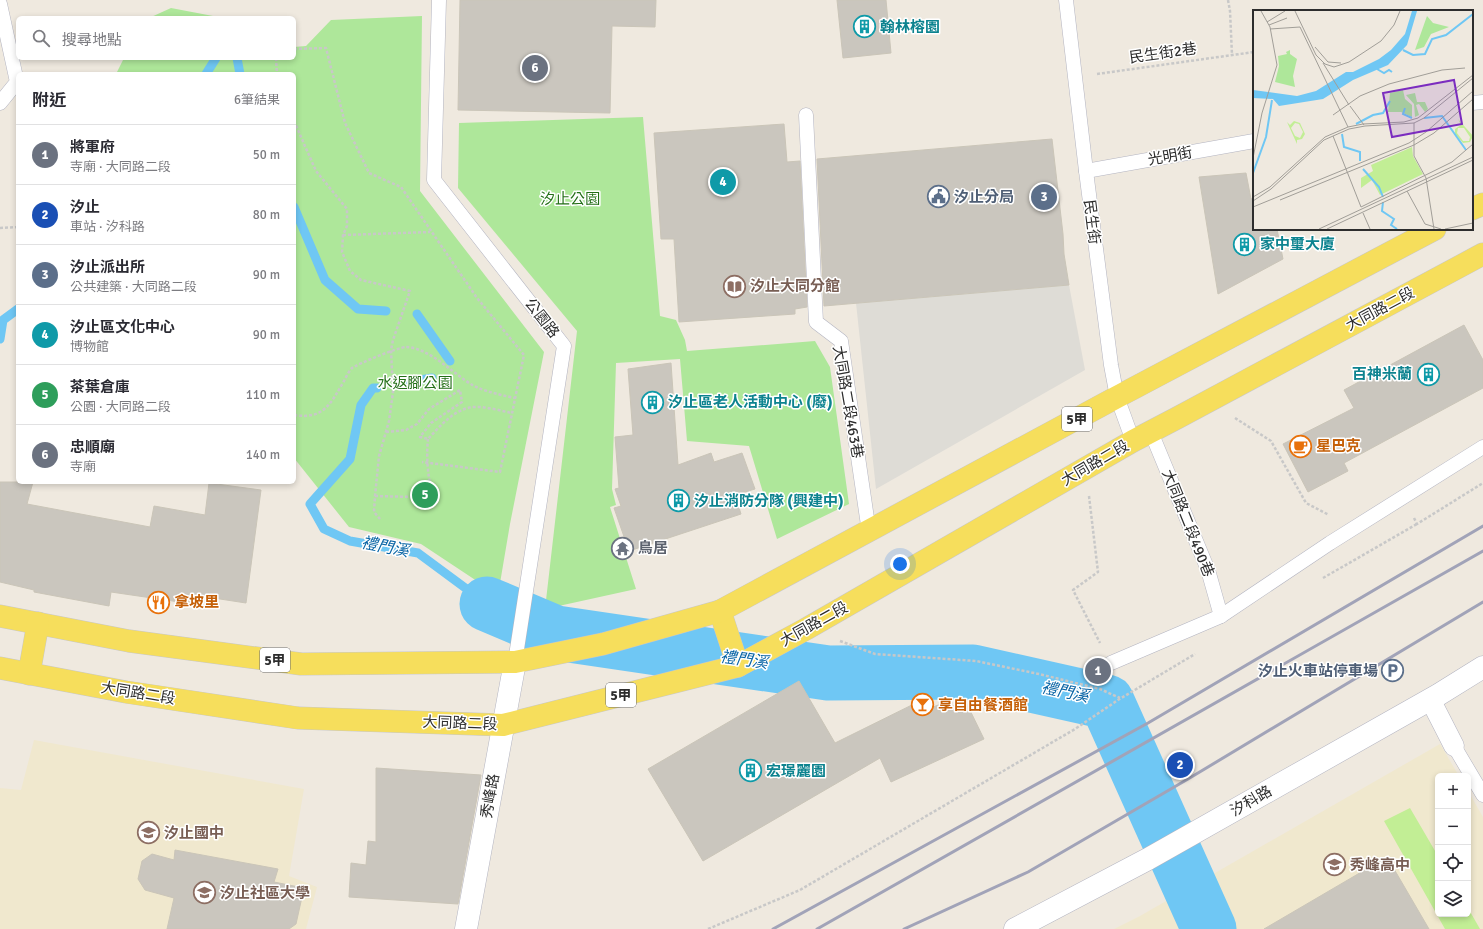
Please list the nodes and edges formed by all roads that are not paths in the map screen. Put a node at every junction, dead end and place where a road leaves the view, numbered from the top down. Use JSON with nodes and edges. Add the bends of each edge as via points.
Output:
{"nodes":[{"id":1,"x":439,"y":0,"type":"edge"},
{"id":2,"x":1066,"y":0,"type":"edge"},
{"id":3,"x":0,"y":4,"type":"edge"},
{"id":4,"x":16,"y":77,"type":"edge"},
{"id":5,"x":16,"y":83,"type":"edge"},
{"id":6,"x":1483,"y":102,"type":"edge"},
{"id":7,"x":0,"y":104,"type":"edge"},
{"id":8,"x":1473,"y":104,"type":"edge"},
{"id":9,"x":806,"y":115,"type":"dead end"},
{"id":10,"x":1253,"y":142,"type":"edge"},
{"id":11,"x":1086,"y":171,"type":"junction"},
{"id":12,"x":1483,"y":204,"type":"edge"},
{"id":13,"x":1473,"y":209,"type":"edge"},
{"id":14,"x":1433,"y":230,"type":"edge"},
{"id":15,"x":1483,"y":254,"type":"edge"},
{"id":16,"x":1118,"y":397,"type":"junction"},
{"id":17,"x":1142,"y":437,"type":"junction"},
{"id":18,"x":1483,"y":447,"type":"edge"},
{"id":19,"x":868,"y":532,"type":"junction"},
{"id":20,"x":720,"y":611,"type":"junction"},
{"id":21,"x":0,"y":616,"type":"edge"},
{"id":22,"x":1220,"y":616,"type":"junction"},
{"id":23,"x":38,"y":623,"type":"junction"},
{"id":24,"x":515,"y":662,"type":"junction"},
{"id":25,"x":1111,"y":663,"type":"road end"},
{"id":26,"x":738,"y":666,"type":"junction"},
{"id":27,"x":1483,"y":667,"type":"edge"},
{"id":28,"x":0,"y":668,"type":"edge"},
{"id":29,"x":29,"y":674,"type":"junction"},
{"id":30,"x":1430,"y":699,"type":"junction"},
{"id":31,"x":503,"y":725,"type":"junction"},
{"id":32,"x":1454,"y":746,"type":"joint"},
{"id":33,"x":1483,"y":795,"type":"edge"},
{"id":34,"x":466,"y":929,"type":"edge"},
{"id":35,"x":1015,"y":929,"type":"edge"}],
"edges":[{"from":1,"to":24,"type":"lane","name":"公園路","via":[[434,180],[564,346]]},
{"from":2,"to":11,"type":"lane","name":"民生街"},
{"from":3,"to":4,"type":"lane"},
{"from":5,"to":7,"type":"lane"},
{"from":6,"to":8,"type":"lane"},
{"from":9,"to":19,"type":"lane","name":"大同路二段463巷","via":[[816,322],[841,341]]},
{"from":10,"to":11,"type":"lane","name":"光明街"},
{"from":11,"to":16,"type":"lane","name":"民生街","via":[[1111,365]]},
{"from":12,"to":13,"type":"main road"},
{"from":14,"to":16,"type":"main road","number":"5甲"},
{"from":15,"to":17,"type":"main road","name":"大同路二段","number":"5甲"},
{"from":16,"to":17,"type":"lane","name":"民生街"},
{"from":16,"to":19,"type":"main road","number":"5甲"},
{"from":17,"to":22,"type":"lane","name":"大同路二段490巷","via":[[1208,570]]},
{"from":17,"to":26,"type":"main road","name":"大同路二段","number":"5甲"},
{"from":18,"to":22,"type":"lane"},
{"from":19,"to":20,"type":"main road","number":"5甲"},
{"from":20,"to":24,"type":"main road","number":"5甲","via":[[603,644]]},
{"from":20,"to":26,"type":"main road"},
{"from":21,"to":23,"type":"main road","number":"5甲"},
{"from":22,"to":25,"type":"lane"},
{"from":23,"to":24,"type":"main road","number":"5甲","via":[[129,641],[301,664]]},
{"from":23,"to":29,"type":"main road"},
{"from":24,"to":31,"type":"street","name":"秀峰路"},
{"from":26,"to":31,"type":"main road","name":"大同路二段","number":"5甲"},
{"from":27,"to":30,"type":"street","name":"汐科路"},
{"from":28,"to":29,"type":"main road","name":"大同路二段","number":"5甲"},
{"from":29,"to":31,"type":"main road","name":"大同路二段","number":"5甲","via":[[126,692],[298,718]]},
{"from":30,"to":32,"type":"street"},
{"from":30,"to":35,"type":"street","name":"汐科路","via":[[1148,859]]},
{"from":31,"to":34,"type":"street","name":"秀峰路"},
{"from":32,"to":33,"type":"lane"}]}
